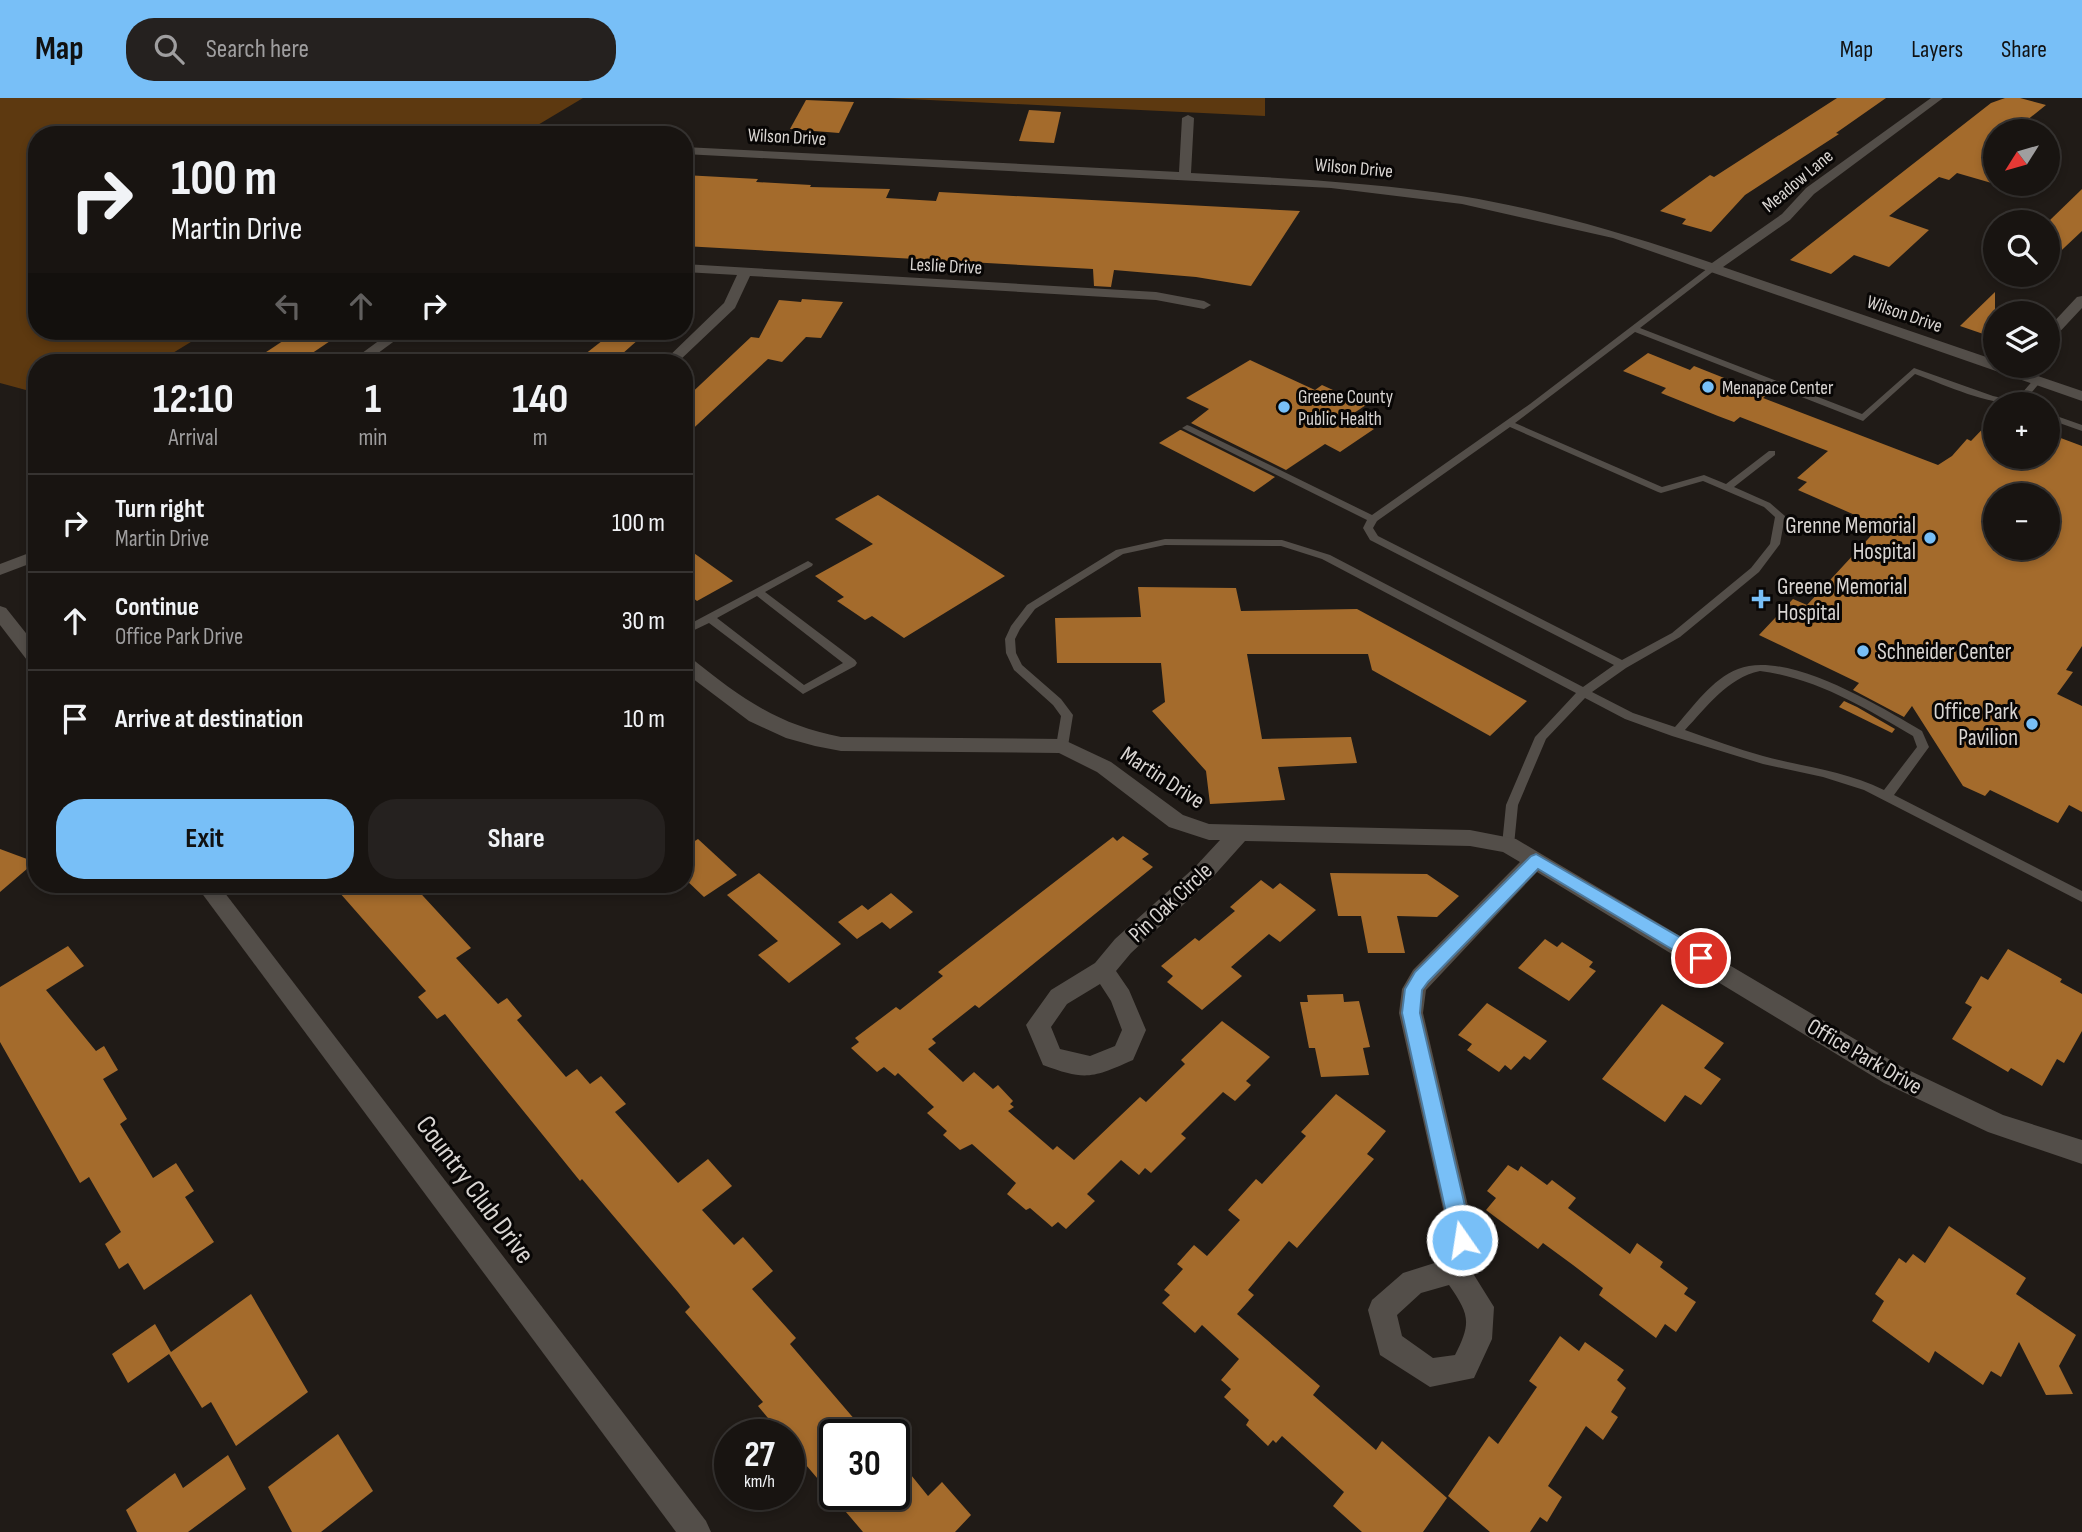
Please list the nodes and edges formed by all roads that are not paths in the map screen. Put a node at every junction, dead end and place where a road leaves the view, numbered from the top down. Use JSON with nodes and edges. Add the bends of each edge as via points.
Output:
{"nodes":[{"id":1,"x":1938,"y":98,"type":"edge"},
{"id":2,"x":1188,"y":118,"type":"dead end"},
{"id":3,"x":693,"y":150,"type":"edge"},
{"id":4,"x":1185,"y":175,"type":"junction"},
{"id":5,"x":1715,"y":267,"type":"junction"},
{"id":6,"x":693,"y":269,"type":"edge"},
{"id":7,"x":746,"y":272,"type":"junction"},
{"id":8,"x":2082,"y":300,"type":"edge"},
{"id":9,"x":1205,"y":305,"type":"dead end"},
{"id":10,"x":2060,"y":324,"type":"edge"},
{"id":11,"x":1634,"y":329,"type":"junction"},
{"id":12,"x":388,"y":340,"type":"edge"},
{"id":13,"x":368,"y":354,"type":"edge"},
{"id":14,"x":678,"y":354,"type":"edge"},
{"id":15,"x":1983,"y":361,"type":"edge"},
{"id":16,"x":2034,"y":378,"type":"edge"},
{"id":17,"x":2038,"y":380,"type":"junction"},
{"id":18,"x":2028,"y":392,"type":"edge"},
{"id":19,"x":1983,"y":396,"type":"edge"},
{"id":20,"x":2082,"y":396,"type":"edge"},
{"id":21,"x":2060,"y":420,"type":"edge"},
{"id":22,"x":1509,"y":423,"type":"junction"},
{"id":23,"x":1187,"y":428,"type":"dead end"},
{"id":24,"x":2082,"y":428,"type":"edge"},
{"id":25,"x":1772,"y":453,"type":"dead end"},
{"id":26,"x":1727,"y":488,"type":"junction"},
{"id":27,"x":1373,"y":519,"type":"junction"},
{"id":28,"x":28,"y":559,"type":"edge"},
{"id":29,"x":808,"y":564,"type":"dead end"},
{"id":30,"x":0,"y":570,"type":"edge"},
{"id":31,"x":758,"y":591,"type":"junction"},
{"id":32,"x":0,"y":612,"type":"edge"},
{"id":33,"x":710,"y":618,"type":"junction"},
{"id":34,"x":693,"y":627,"type":"edge"},
{"id":35,"x":28,"y":648,"type":"edge"},
{"id":36,"x":1622,"y":665,"type":"junction"},
{"id":37,"x":693,"y":669,"type":"edge"},
{"id":38,"x":1583,"y":693,"type":"junction"},
{"id":39,"x":1676,"y":733,"type":"junction"},
{"id":40,"x":1062,"y":746,"type":"junction"},
{"id":41,"x":1886,"y":797,"type":"junction"},
{"id":42,"x":1238,"y":834,"type":"junction"},
{"id":43,"x":1508,"y":845,"type":"junction"},
{"id":44,"x":1536,"y":860,"type":"junction"},
{"id":45,"x":213,"y":893,"type":"edge"},
{"id":46,"x":2082,"y":897,"type":"edge"},
{"id":47,"x":1660,"y":933,"type":"joint"},
{"id":48,"x":1103,"y":970,"type":"dead end"},
{"id":49,"x":2082,"y":1152,"type":"edge"},
{"id":50,"x":1455,"y":1270,"type":"dead end"},
{"id":51,"x":695,"y":1532,"type":"edge"}],
"edges":[{"from":1,"to":5,"type":"street","name":"Meadow Lane"},
{"from":2,"to":4,"type":"street"},
{"from":3,"to":4,"type":"street","name":"Wilson Drive"},
{"from":4,"to":5,"type":"street","name":"Wilson Drive","via":[[1378,188],[1462,200],[1617,235]]},
{"from":5,"to":11,"type":"lane"},
{"from":5,"to":15,"type":"street","name":"Wilson Drive"},
{"from":6,"to":7,"type":"street","name":"Leslie Drive"},
{"from":7,"to":9,"type":"street","name":"Leslie Drive","via":[[1156,296]]},
{"from":7,"to":14,"type":"street","via":[[730,305]]},
{"from":8,"to":10,"type":"street"},
{"from":11,"to":19,"type":"lane","via":[[1863,418],[1914,371]]},
{"from":11,"to":22,"type":"lane"},
{"from":12,"to":13,"type":"street"},
{"from":16,"to":17,"type":"street","name":"Wilson Drive"},
{"from":17,"to":18,"type":"lane"},
{"from":17,"to":20,"type":"street","name":"Wilson Drive"},
{"from":21,"to":24,"type":"lane"},
{"from":22,"to":26,"type":"lane","via":[[1661,490],[1704,478]]},
{"from":22,"to":27,"type":"lane"},
{"from":23,"to":27,"type":"lane"},
{"from":25,"to":26,"type":"lane"},
{"from":26,"to":36,"type":"lane","via":[[1780,516],[1775,544],[1755,570],[1680,632]]},
{"from":27,"to":36,"type":"lane","via":[[1368,528],[1374,538]]},
{"from":28,"to":30,"type":"street"},
{"from":29,"to":31,"type":"lane"},
{"from":31,"to":33,"type":"lane"},
{"from":31,"to":33,"type":"lane","via":[[851,663],[803,690]]},
{"from":32,"to":35,"type":"street"},
{"from":33,"to":34,"type":"lane"},
{"from":36,"to":38,"type":"lane"},
{"from":37,"to":40,"type":"street","name":"Martin Drive","via":[[747,713],[811,739],[841,744]]},
{"from":38,"to":39,"type":"lane"},
{"from":38,"to":40,"type":"lane","via":[[1305,549],[1282,543],[1165,542],[1120,552],[1031,607],[1015,628],[1011,653],[1018,667],[1067,715]]},
{"from":38,"to":43,"type":"lane","via":[[1541,737],[1512,805]]},
{"from":39,"to":41,"type":"lane","via":[[1824,773]]},
{"from":39,"to":41,"type":"lane","via":[[1742,671],[1763,666],[1790,670],[1919,734],[1923,747]]},
{"from":40,"to":42,"type":"street","name":"Martin Drive","via":[[1104,767],[1176,821],[1209,832]]},
{"from":41,"to":46,"type":"lane"},
{"from":42,"to":43,"type":"street","name":"Martin Drive","via":[[1470,838]]},
{"from":42,"to":48,"type":"street","name":"Pin Oak Circle"},
{"from":43,"to":44,"type":"street","name":"Martin Drive"},
{"from":44,"to":47,"type":"street","name":"Martin Drive"},
{"from":44,"to":50,"type":"street","via":[[1414,989],[1411,1013],[1462,1240]]},
{"from":45,"to":51,"type":"street","name":"Country Club Drive"},
{"from":47,"to":49,"type":"street","name":"Office Park Drive","via":[[1893,1075],[1997,1124]]}]}
